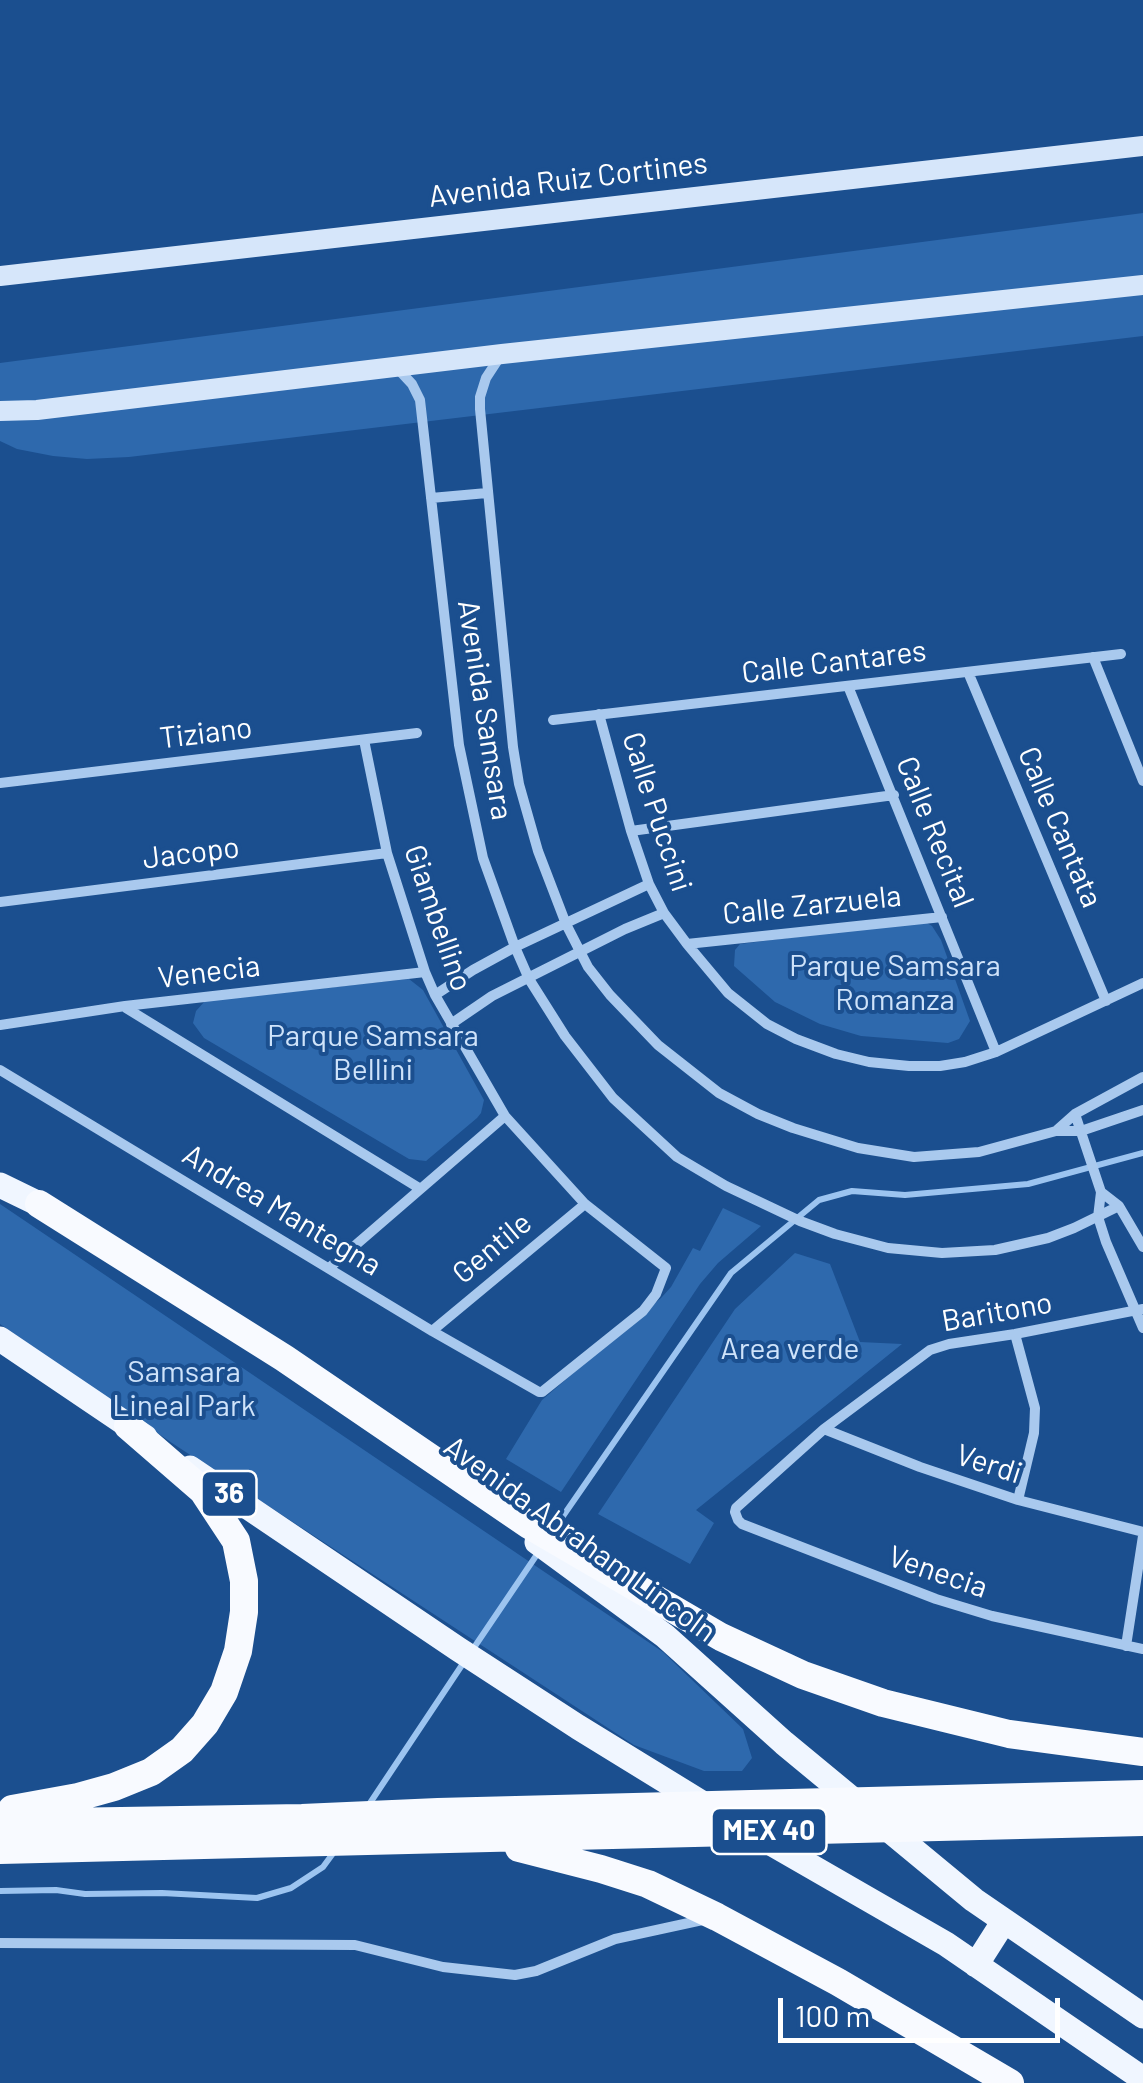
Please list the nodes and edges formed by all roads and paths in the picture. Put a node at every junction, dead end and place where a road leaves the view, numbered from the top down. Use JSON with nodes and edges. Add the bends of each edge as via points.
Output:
{"nodes":[{"id":1,"x":1143,"y":146,"type":"edge"},
{"id":2,"x":0,"y":276,"type":"edge"},
{"id":3,"x":1143,"y":284,"type":"edge"},
{"id":4,"x":502,"y":354,"type":"junction"},
{"id":5,"x":398,"y":368,"type":"junction"},
{"id":6,"x":0,"y":412,"type":"edge"},
{"id":7,"x":486,"y":493,"type":"junction"},
{"id":8,"x":431,"y":498,"type":"junction"},
{"id":9,"x":1121,"y":654,"type":"dead end"},
{"id":10,"x":1093,"y":657,"type":"junction"},
{"id":11,"x":968,"y":672,"type":"junction"},
{"id":12,"x":848,"y":686,"type":"junction"},
{"id":13,"x":599,"y":714,"type":"junction"},
{"id":14,"x":553,"y":720,"type":"dead end"},
{"id":15,"x":417,"y":733,"type":"dead end"},
{"id":16,"x":364,"y":740,"type":"junction"},
{"id":17,"x":1143,"y":781,"type":"edge"},
{"id":18,"x":0,"y":783,"type":"edge"},
{"id":19,"x":894,"y":795,"type":"junction"},
{"id":20,"x":631,"y":832,"type":"junction"},
{"id":21,"x":387,"y":853,"type":"junction"},
{"id":22,"x":650,"y":884,"type":"junction"},
{"id":23,"x":0,"y":902,"type":"edge"},
{"id":24,"x":664,"y":912,"type":"junction"},
{"id":25,"x":942,"y":917,"type":"junction"},
{"id":26,"x":566,"y":924,"type":"junction"},
{"id":27,"x":687,"y":944,"type":"junction"},
{"id":28,"x":515,"y":947,"type":"junction"},
{"id":29,"x":579,"y":952,"type":"junction"},
{"id":30,"x":424,"y":972,"type":"junction"},
{"id":31,"x":529,"y":979,"type":"junction"},
{"id":32,"x":1143,"y":983,"type":"edge"},
{"id":33,"x":435,"y":995,"type":"junction"},
{"id":34,"x":1106,"y":1001,"type":"junction"},
{"id":35,"x":124,"y":1006,"type":"junction"},
{"id":36,"x":451,"y":1024,"type":"junction"},
{"id":37,"x":0,"y":1025,"type":"edge"},
{"id":38,"x":996,"y":1052,"type":"junction"},
{"id":39,"x":0,"y":1070,"type":"edge"},
{"id":40,"x":1143,"y":1076,"type":"edge"},
{"id":41,"x":1143,"y":1110,"type":"edge"},
{"id":42,"x":1075,"y":1114,"type":"junction"},
{"id":43,"x":504,"y":1116,"type":"junction"},
{"id":44,"x":1056,"y":1130,"type":"junction"},
{"id":45,"x":1081,"y":1131,"type":"junction"},
{"id":46,"x":0,"y":1185,"type":"edge"},
{"id":47,"x":419,"y":1188,"type":"junction"},
{"id":48,"x":1101,"y":1192,"type":"junction"},
{"id":49,"x":39,"y":1204,"type":"junction"},
{"id":50,"x":585,"y":1204,"type":"junction"},
{"id":51,"x":1119,"y":1206,"type":"junction"},
{"id":52,"x":1098,"y":1217,"type":"junction"},
{"id":53,"x":1143,"y":1247,"type":"edge"},
{"id":54,"x":329,"y":1268,"type":"junction"},
{"id":55,"x":1140,"y":1310,"type":"edge"},
{"id":56,"x":1143,"y":1328,"type":"edge"},
{"id":57,"x":432,"y":1331,"type":"junction"},
{"id":58,"x":1014,"y":1334,"type":"junction"},
{"id":59,"x":0,"y":1339,"type":"edge"},
{"id":60,"x":539,"y":1392,"type":"joint"},
{"id":61,"x":128,"y":1426,"type":"junction"},
{"id":62,"x":824,"y":1429,"type":"junction"},
{"id":63,"x":1018,"y":1500,"type":"junction"},
{"id":64,"x":736,"y":1508,"type":"joint"},
{"id":65,"x":1143,"y":1534,"type":"edge"},
{"id":66,"x":1126,"y":1646,"type":"junction"},
{"id":67,"x":1143,"y":1650,"type":"edge"},
{"id":68,"x":1143,"y":1752,"type":"edge"},
{"id":69,"x":1143,"y":1794,"type":"edge"},
{"id":70,"x":0,"y":1811,"type":"edge"},
{"id":71,"x":1143,"y":1822,"type":"edge"},
{"id":72,"x":0,"y":1823,"type":"edge"},
{"id":73,"x":448,"y":1839,"type":"junction"},
{"id":74,"x":0,"y":1850,"type":"edge"},
{"id":75,"x":717,"y":1917,"type":"junction"},
{"id":76,"x":1004,"y":1921,"type":"junction"},
{"id":77,"x":0,"y":1943,"type":"edge"},
{"id":78,"x":976,"y":1964,"type":"junction"},
{"id":79,"x":1143,"y":2016,"type":"edge"},
{"id":80,"x":1143,"y":2079,"type":"edge"},
{"id":81,"x":1010,"y":2083,"type":"edge"}],
"edges":[{"from":1,"to":2,"type":"main road","name":"Avenida Ruiz Cortines"},
{"from":3,"to":4,"type":"main road"},
{"from":4,"to":5,"type":"main road"},
{"from":4,"to":7,"type":"street","name":"Avenida Samsara","via":[[480,397]]},
{"from":5,"to":6,"type":"main road"},
{"from":5,"to":8,"type":"street","name":"Avenida Samsara","via":[[420,400]]},
{"from":7,"to":8,"type":"street"},
{"from":7,"to":26,"type":"street","name":"Avenida Samsara","via":[[519,784]]},
{"from":8,"to":28,"type":"street","name":"Avenida Samsara","via":[[459,746],[483,858]]},
{"from":9,"to":10,"type":"street","name":"Calle Cantares"},
{"from":10,"to":11,"type":"street","name":"Calle Cantares"},
{"from":10,"to":17,"type":"street"},
{"from":11,"to":12,"type":"street","name":"Calle Cantares"},
{"from":11,"to":34,"type":"street","name":"Calle Cantata"},
{"from":12,"to":13,"type":"street","name":"Calle Cantares"},
{"from":12,"to":19,"type":"street","name":"Calle Recital"},
{"from":13,"to":14,"type":"street","name":"Calle Cantares"},
{"from":13,"to":20,"type":"street","name":"Calle Puccini"},
{"from":15,"to":16,"type":"street","name":"Tiziano"},
{"from":16,"to":18,"type":"street","name":"Tiziano"},
{"from":16,"to":21,"type":"street","name":"Giambellino"},
{"from":19,"to":20,"type":"street"},
{"from":19,"to":25,"type":"street","name":"Calle Recital"},
{"from":20,"to":22,"type":"street","name":"Calle Puccini"},
{"from":21,"to":23,"type":"street","name":"Jacopo"},
{"from":21,"to":30,"type":"street","name":"Giambellino"},
{"from":22,"to":24,"type":"street","name":"Calle Puccini"},
{"from":22,"to":26,"type":"street"},
{"from":24,"to":27,"type":"street","name":"Calle Puccini"},
{"from":24,"to":29,"type":"street"},
{"from":25,"to":27,"type":"street","name":"Calle Zarzuela"},
{"from":25,"to":38,"type":"street","name":"Calle Recital"},
{"from":26,"to":28,"type":"street"},
{"from":26,"to":29,"type":"street","name":"Avenida Samsara"},
{"from":27,"to":38,"type":"street","name":"Calle Puccini","via":[[756,1017],[836,1054],[940,1066]]},
{"from":28,"to":31,"type":"street","name":"Avenida Samsara"},
{"from":28,"to":33,"type":"street"},
{"from":29,"to":31,"type":"street"},
{"from":29,"to":44,"type":"street","name":"Avenida Samsara","via":[[610,996],[675,1060],[738,1104],[793,1128],[914,1157],[980,1152]]},
{"from":30,"to":33,"type":"street","name":"Giambellino"},
{"from":30,"to":35,"type":"street","name":"Venecia"},
{"from":31,"to":36,"type":"street"},
{"from":31,"to":52,"type":"street","name":"Avenida Samsara","via":[[588,1068],[645,1128],[700,1172],[800,1220],[861,1242],[942,1254],[1022,1245]]},
{"from":32,"to":34,"type":"street","name":"Calle Puccini"},
{"from":33,"to":36,"type":"street","name":"Giambellino"},
{"from":34,"to":38,"type":"street","name":"Calle Puccini"},
{"from":35,"to":37,"type":"street","name":"Venecia"},
{"from":35,"to":47,"type":"street"},
{"from":36,"to":43,"type":"street","name":"Giambellino"},
{"from":39,"to":54,"type":"street","name":"Andrea Mantegna"},
{"from":40,"to":42,"type":"street","name":"Avenida Samsara"},
{"from":41,"to":45,"type":"street","name":"Avenida Samsara"},
{"from":42,"to":44,"type":"street","name":"Avenida Samsara"},
{"from":42,"to":45,"type":"street"},
{"from":43,"to":47,"type":"street"},
{"from":43,"to":50,"type":"street","name":"Giambellino"},
{"from":44,"to":45,"type":"street","name":"Avenida Samsara"},
{"from":45,"to":48,"type":"street"},
{"from":46,"to":49,"type":"main road","name":"Avenida Abraham Lincoln"},
{"from":47,"to":54,"type":"street"},
{"from":48,"to":51,"type":"street"},
{"from":48,"to":52,"type":"street"},
{"from":49,"to":68,"type":"highway","via":[[284,1358],[564,1547],[721,1637],[883,1703],[1009,1734]]},
{"from":49,"to":76,"type":"main road","name":"Avenida Abraham Lincoln","via":[[666,1636],[784,1743]]},
{"from":50,"to":57,"type":"street","name":"Gentile"},
{"from":50,"to":60,"type":"street","name":"Giambellino","via":[[666,1268],[643,1310]]},
{"from":51,"to":52,"type":"street","name":"Avenida Samsara"},
{"from":51,"to":53,"type":"street"},
{"from":52,"to":55,"type":"street"},
{"from":54,"to":57,"type":"street","name":"Andrea Mantegna"},
{"from":55,"to":56,"type":"street"},
{"from":55,"to":58,"type":"street","name":"Baritono"},
{"from":57,"to":60,"type":"street","name":"Andrea Mantegna"},
{"from":58,"to":62,"type":"street","name":"Baritono","via":[[930,1350]]},
{"from":58,"to":63,"type":"street","via":[[1036,1420]]},
{"from":59,"to":61,"type":"main road","number":"36"},
{"from":61,"to":70,"type":"highway","via":[[203,1491],[236,1541],[244,1581],[238,1651],[205,1724],[151,1772],[78,1797]]},
{"from":61,"to":78,"type":"main road","number":"36","via":[[578,1727]]},
{"from":62,"to":63,"type":"street","name":"Verdi"},
{"from":62,"to":64,"type":"street","name":"Baritono"},
{"from":63,"to":65,"type":"street","name":"Verdi"},
{"from":64,"to":66,"type":"street","name":"Venecia","via":[[742,1524],[936,1599]]},
{"from":65,"to":66,"type":"street"},
{"from":66,"to":67,"type":"street","name":"Venecia"},
{"from":69,"to":72,"type":"highway","number":"MEX 40"},
{"from":71,"to":73,"type":"highway","number":"MEX 40"},
{"from":73,"to":74,"type":"highway","number":"MEX 40"},
{"from":73,"to":75,"type":"highway","via":[[601,1869]]},
{"from":75,"to":77,"type":"street","via":[[628,1936],[515,1975],[443,1967],[356,1945]]},
{"from":75,"to":81,"type":"highway"},
{"from":76,"to":78,"type":"main road"},
{"from":76,"to":79,"type":"main road","name":"Avenida Abraham Lincoln"},
{"from":78,"to":80,"type":"main road","number":"36"}]}
